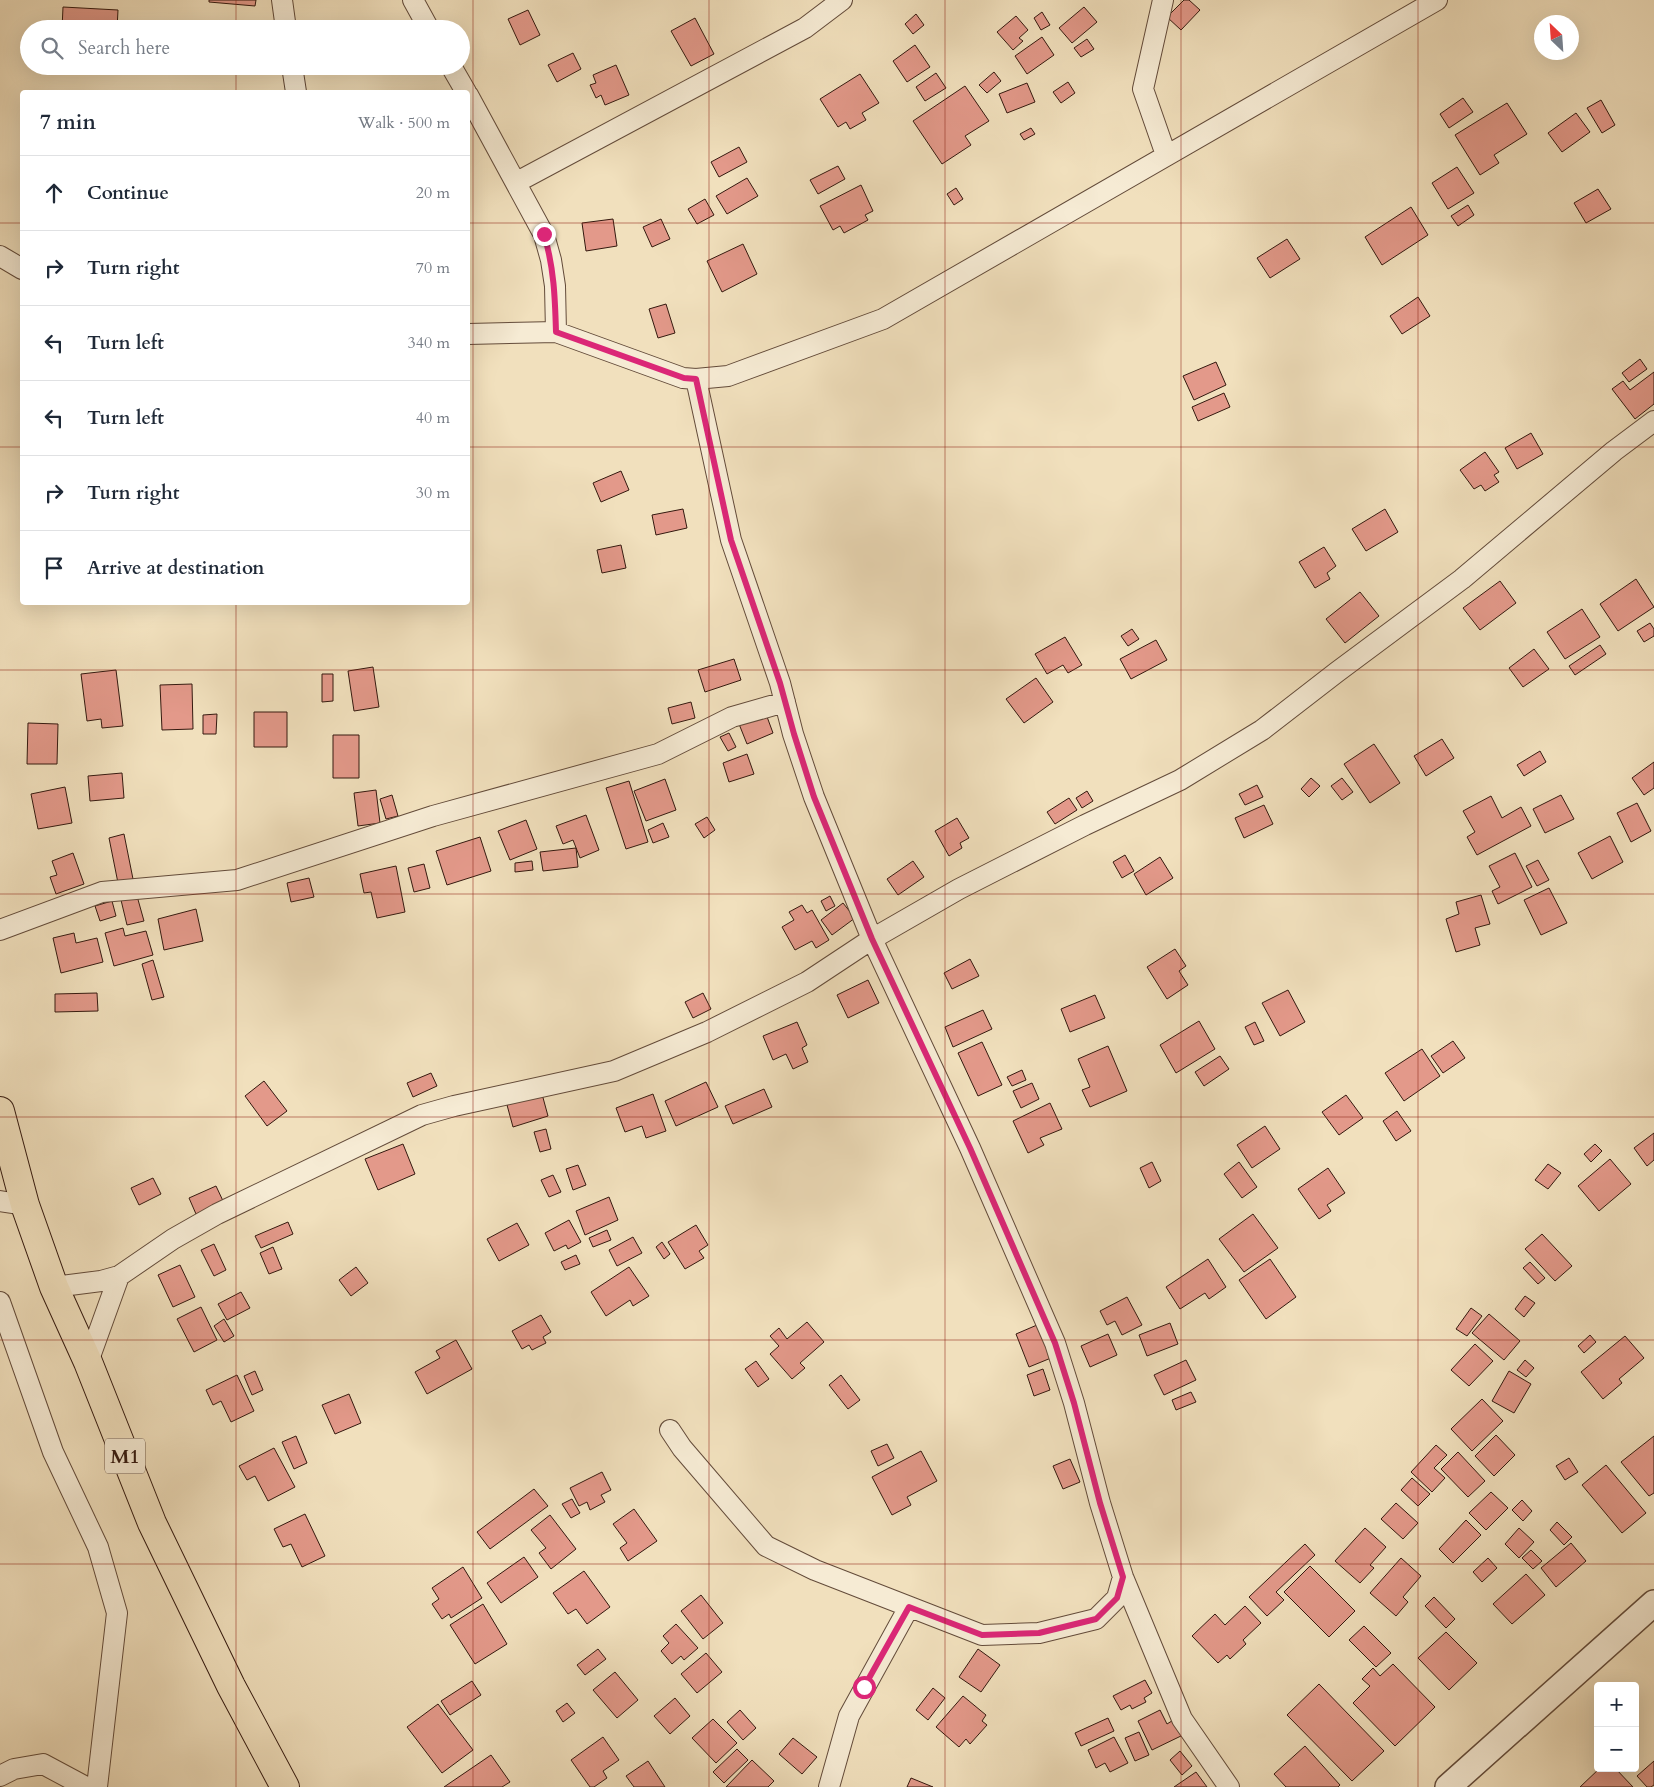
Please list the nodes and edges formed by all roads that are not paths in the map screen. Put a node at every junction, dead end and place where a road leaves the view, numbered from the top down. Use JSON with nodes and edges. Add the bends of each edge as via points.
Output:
{"nodes":[{"id":1,"x":282,"y":0,"type":"edge"},
{"id":2,"x":413,"y":0,"type":"edge"},
{"id":3,"x":842,"y":0,"type":"edge"},
{"id":4,"x":1163,"y":0,"type":"edge"},
{"id":5,"x":1437,"y":0,"type":"edge"},
{"id":6,"x":285,"y":20,"type":"edge"},
{"id":7,"x":423,"y":20,"type":"edge"},
{"id":8,"x":293,"y":75,"type":"edge"},
{"id":9,"x":455,"y":75,"type":"edge"},
{"id":10,"x":296,"y":90,"type":"edge"},
{"id":11,"x":465,"y":90,"type":"edge"},
{"id":12,"x":470,"y":99,"type":"edge"},
{"id":13,"x":1166,"y":155,"type":"junction"},
{"id":14,"x":517,"y":182,"type":"junction"},
{"id":15,"x":0,"y":256,"type":"edge"},
{"id":16,"x":20,"y":267,"type":"edge"},
{"id":17,"x":556,"y":332,"type":"junction"},
{"id":18,"x":470,"y":334,"type":"edge"},
{"id":19,"x":696,"y":379,"type":"junction"},
{"id":20,"x":1654,"y":421,"type":"edge"},
{"id":21,"x":785,"y":702,"type":"junction"},
{"id":22,"x":0,"y":930,"type":"edge"},
{"id":23,"x":872,"y":939,"type":"junction"},
{"id":24,"x":0,"y":1111,"type":"edge"},
{"id":25,"x":13,"y":1203,"type":"edge"},
{"id":26,"x":120,"y":1276,"type":"junction"},
{"id":27,"x":54,"y":1287,"type":"junction"},
{"id":28,"x":0,"y":1302,"type":"edge"},
{"id":29,"x":88,"y":1362,"type":"junction"},
{"id":30,"x":670,"y":1430,"type":"dead end"},
{"id":31,"x":1123,"y":1577,"type":"junction"},
{"id":32,"x":1654,"y":1602,"type":"edge"},
{"id":33,"x":909,"y":1607,"type":"junction"},
{"id":34,"x":0,"y":1776,"type":"edge"},
{"id":35,"x":86,"y":1787,"type":"edge"},
{"id":36,"x":97,"y":1787,"type":"edge"},
{"id":37,"x":285,"y":1787,"type":"edge"},
{"id":38,"x":829,"y":1787,"type":"edge"},
{"id":39,"x":1228,"y":1787,"type":"edge"},
{"id":40,"x":1448,"y":1787,"type":"edge"}],
"edges":[{"from":1,"to":6,"type":"street"},
{"from":2,"to":7,"type":"street"},
{"from":3,"to":14,"type":"street","via":[[805,28]]},
{"from":4,"to":13,"type":"street","via":[[1143,89]]},
{"from":5,"to":13,"type":"street"},
{"from":8,"to":10,"type":"street"},
{"from":9,"to":11,"type":"street"},
{"from":12,"to":14,"type":"street"},
{"from":13,"to":19,"type":"street","via":[[883,319],[728,376]]},
{"from":14,"to":17,"type":"street","via":[[544,234],[552,260]]},
{"from":15,"to":16,"type":"street"},
{"from":17,"to":18,"type":"street"},
{"from":17,"to":19,"type":"street","via":[[684,378]]},
{"from":19,"to":21,"type":"street","via":[[731,540]]},
{"from":20,"to":23,"type":"street","via":[[1462,579],[1262,730],[1180,780],[968,885]]},
{"from":21,"to":22,"type":"street","via":[[732,717],[658,754],[433,816],[238,880],[102,892]]},
{"from":21,"to":23,"type":"street","via":[[814,797]]},
{"from":23,"to":26,"type":"street","via":[[807,982],[708,1032],[614,1072],[422,1115],[217,1214],[173,1239]]},
{"from":23,"to":31,"type":"street","via":[[970,1148],[1055,1343]]},
{"from":24,"to":25,"type":"highway","number":"M1"},
{"from":25,"to":27,"type":"highway","number":"M1"},
{"from":26,"to":27,"type":"street"},
{"from":26,"to":29,"type":"street"},
{"from":27,"to":29,"type":"highway","number":"M1"},
{"from":28,"to":36,"type":"street","via":[[53,1452],[98,1547],[118,1612]]},
{"from":29,"to":37,"type":"highway","number":"M1","via":[[152,1523],[231,1686]]},
{"from":30,"to":33,"type":"street","via":[[766,1546],[815,1570]]},
{"from":31,"to":33,"type":"street","via":[[1117,1598],[1096,1619],[1039,1633],[982,1635]]},
{"from":31,"to":39,"type":"street","via":[[1182,1719]]},
{"from":32,"to":40,"type":"street"},
{"from":33,"to":38,"type":"street","via":[[849,1716]]},
{"from":34,"to":35,"type":"street","via":[[14,1769],[43,1764]]}]}
